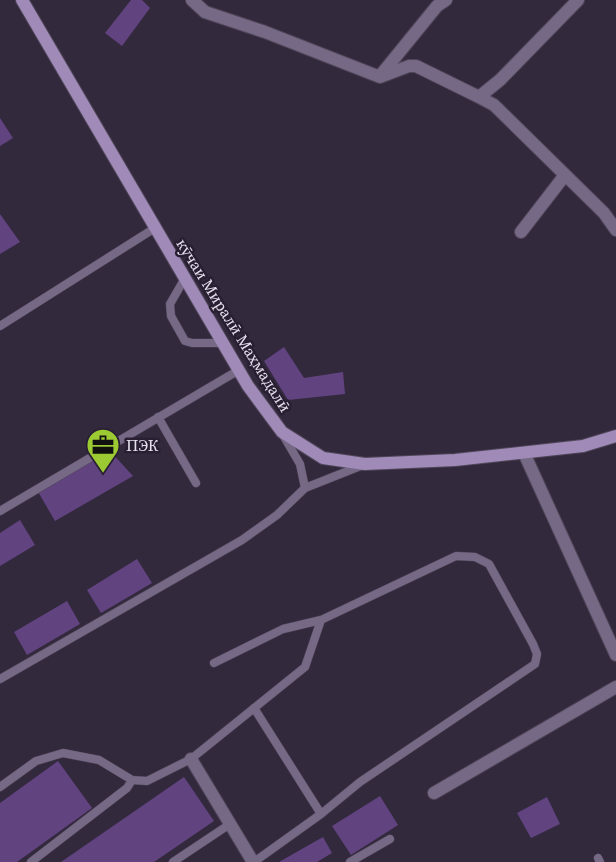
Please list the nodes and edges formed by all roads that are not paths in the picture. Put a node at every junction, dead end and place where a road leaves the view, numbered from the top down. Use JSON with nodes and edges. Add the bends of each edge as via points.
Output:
{"nodes":[{"id":1,"x":21,"y":0,"type":"edge"},
{"id":2,"x":192,"y":0,"type":"edge"},
{"id":3,"x":446,"y":0,"type":"edge"},
{"id":4,"x":578,"y":0,"type":"edge"},
{"id":5,"x":206,"y":6,"type":"edge"},
{"id":6,"x":380,"y":77,"type":"junction"},
{"id":7,"x":479,"y":97,"type":"junction"},
{"id":8,"x":565,"y":176,"type":"junction"},
{"id":9,"x":155,"y":228,"type":"junction"},
{"id":10,"x":616,"y":230,"type":"edge"},
{"id":11,"x":521,"y":232,"type":"dead end"},
{"id":12,"x":185,"y":278,"type":"junction"},
{"id":13,"x":0,"y":326,"type":"edge"},
{"id":14,"x":223,"y":343,"type":"junction"},
{"id":15,"x":239,"y":370,"type":"junction"},
{"id":16,"x":158,"y":417,"type":"junction"},
{"id":17,"x":282,"y":432,"type":"junction"},
{"id":18,"x":616,"y":436,"type":"edge"},
{"id":19,"x":524,"y":453,"type":"junction"},
{"id":20,"x":365,"y":464,"type":"junction"},
{"id":21,"x":196,"y":483,"type":"dead end"},
{"id":22,"x":305,"y":488,"type":"junction"},
{"id":23,"x":0,"y":511,"type":"edge"},
{"id":24,"x":321,"y":620,"type":"junction"},
{"id":25,"x":616,"y":655,"type":"edge"},
{"id":26,"x":214,"y":663,"type":"dead end"},
{"id":27,"x":0,"y":679,"type":"edge"},
{"id":28,"x":616,"y":687,"type":"edge"},
{"id":29,"x":254,"y":708,"type":"junction"},
{"id":30,"x":191,"y":759,"type":"junction"},
{"id":31,"x":132,"y":780,"type":"junction"},
{"id":32,"x":0,"y":787,"type":"edge"},
{"id":33,"x":434,"y":794,"type":"dead end"},
{"id":34,"x":321,"y":814,"type":"junction"},
{"id":35,"x":230,"y":824,"type":"junction"},
{"id":36,"x":390,"y":839,"type":"dead end"},
{"id":37,"x":185,"y":859,"type":"edge"},
{"id":38,"x":31,"y":862,"type":"edge"},
{"id":39,"x":173,"y":862,"type":"edge"},
{"id":40,"x":254,"y":862,"type":"edge"},
{"id":41,"x":350,"y":862,"type":"edge"}],
"edges":[{"from":1,"to":9,"type":"street","name":"кӯчаи Миралӣ Маҳмадалӣ"},
{"from":2,"to":5,"type":"street"},
{"from":3,"to":6,"type":"street"},
{"from":4,"to":7,"type":"street"},
{"from":5,"to":6,"type":"street"},
{"from":6,"to":7,"type":"street","via":[[416,66]]},
{"from":7,"to":8,"type":"street","via":[[494,105]]},
{"from":8,"to":10,"type":"street"},
{"from":8,"to":11,"type":"street"},
{"from":9,"to":12,"type":"street","name":"кӯчаи Миралӣ Маҳмадалӣ"},
{"from":9,"to":13,"type":"lane"},
{"from":12,"to":14,"type":"street","name":"кӯчаи Миралӣ Маҳмадалӣ"},
{"from":12,"to":14,"type":"lane","via":[[170,304],[171,316],[185,341]]},
{"from":14,"to":15,"type":"street","name":"кӯчаи Миралӣ Маҳмадалӣ"},
{"from":15,"to":16,"type":"lane"},
{"from":15,"to":17,"type":"street","name":"кӯчаи Миралӣ Маҳмадалӣ"},
{"from":16,"to":21,"type":"lane"},
{"from":16,"to":23,"type":"lane"},
{"from":17,"to":20,"type":"street","name":"кӯчаи Миралӣ Маҳмадалӣ","via":[[323,458]]},
{"from":17,"to":22,"type":"lane","via":[[300,464]]},
{"from":18,"to":19,"type":"street","name":"кӯчаи Миралӣ Маҳмадалӣ","via":[[583,446]]},
{"from":19,"to":20,"type":"street","name":"кӯчаи Миралӣ Маҳмадалӣ"},
{"from":19,"to":25,"type":"street"},
{"from":20,"to":22,"type":"lane"},
{"from":22,"to":27,"type":"lane","via":[[278,515],[242,540]]},
{"from":24,"to":26,"type":"lane","via":[[283,629]]},
{"from":24,"to":29,"type":"lane","via":[[305,667]]},
{"from":24,"to":34,"type":"lane","via":[[456,556],[476,557],[489,564],[537,654],[535,664],[528,670],[360,782]]},
{"from":28,"to":33,"type":"street"},
{"from":29,"to":30,"type":"lane"},
{"from":29,"to":34,"type":"lane"},
{"from":30,"to":31,"type":"lane","via":[[147,781]]},
{"from":30,"to":35,"type":"street"},
{"from":31,"to":32,"type":"lane","via":[[99,760],[63,753],[36,762]]},
{"from":31,"to":38,"type":"lane","via":[[127,788]]},
{"from":34,"to":40,"type":"lane"},
{"from":35,"to":37,"type":"lane"},
{"from":35,"to":40,"type":"street"},
{"from":36,"to":41,"type":"lane"},
{"from":37,"to":39,"type":"lane"}]}
